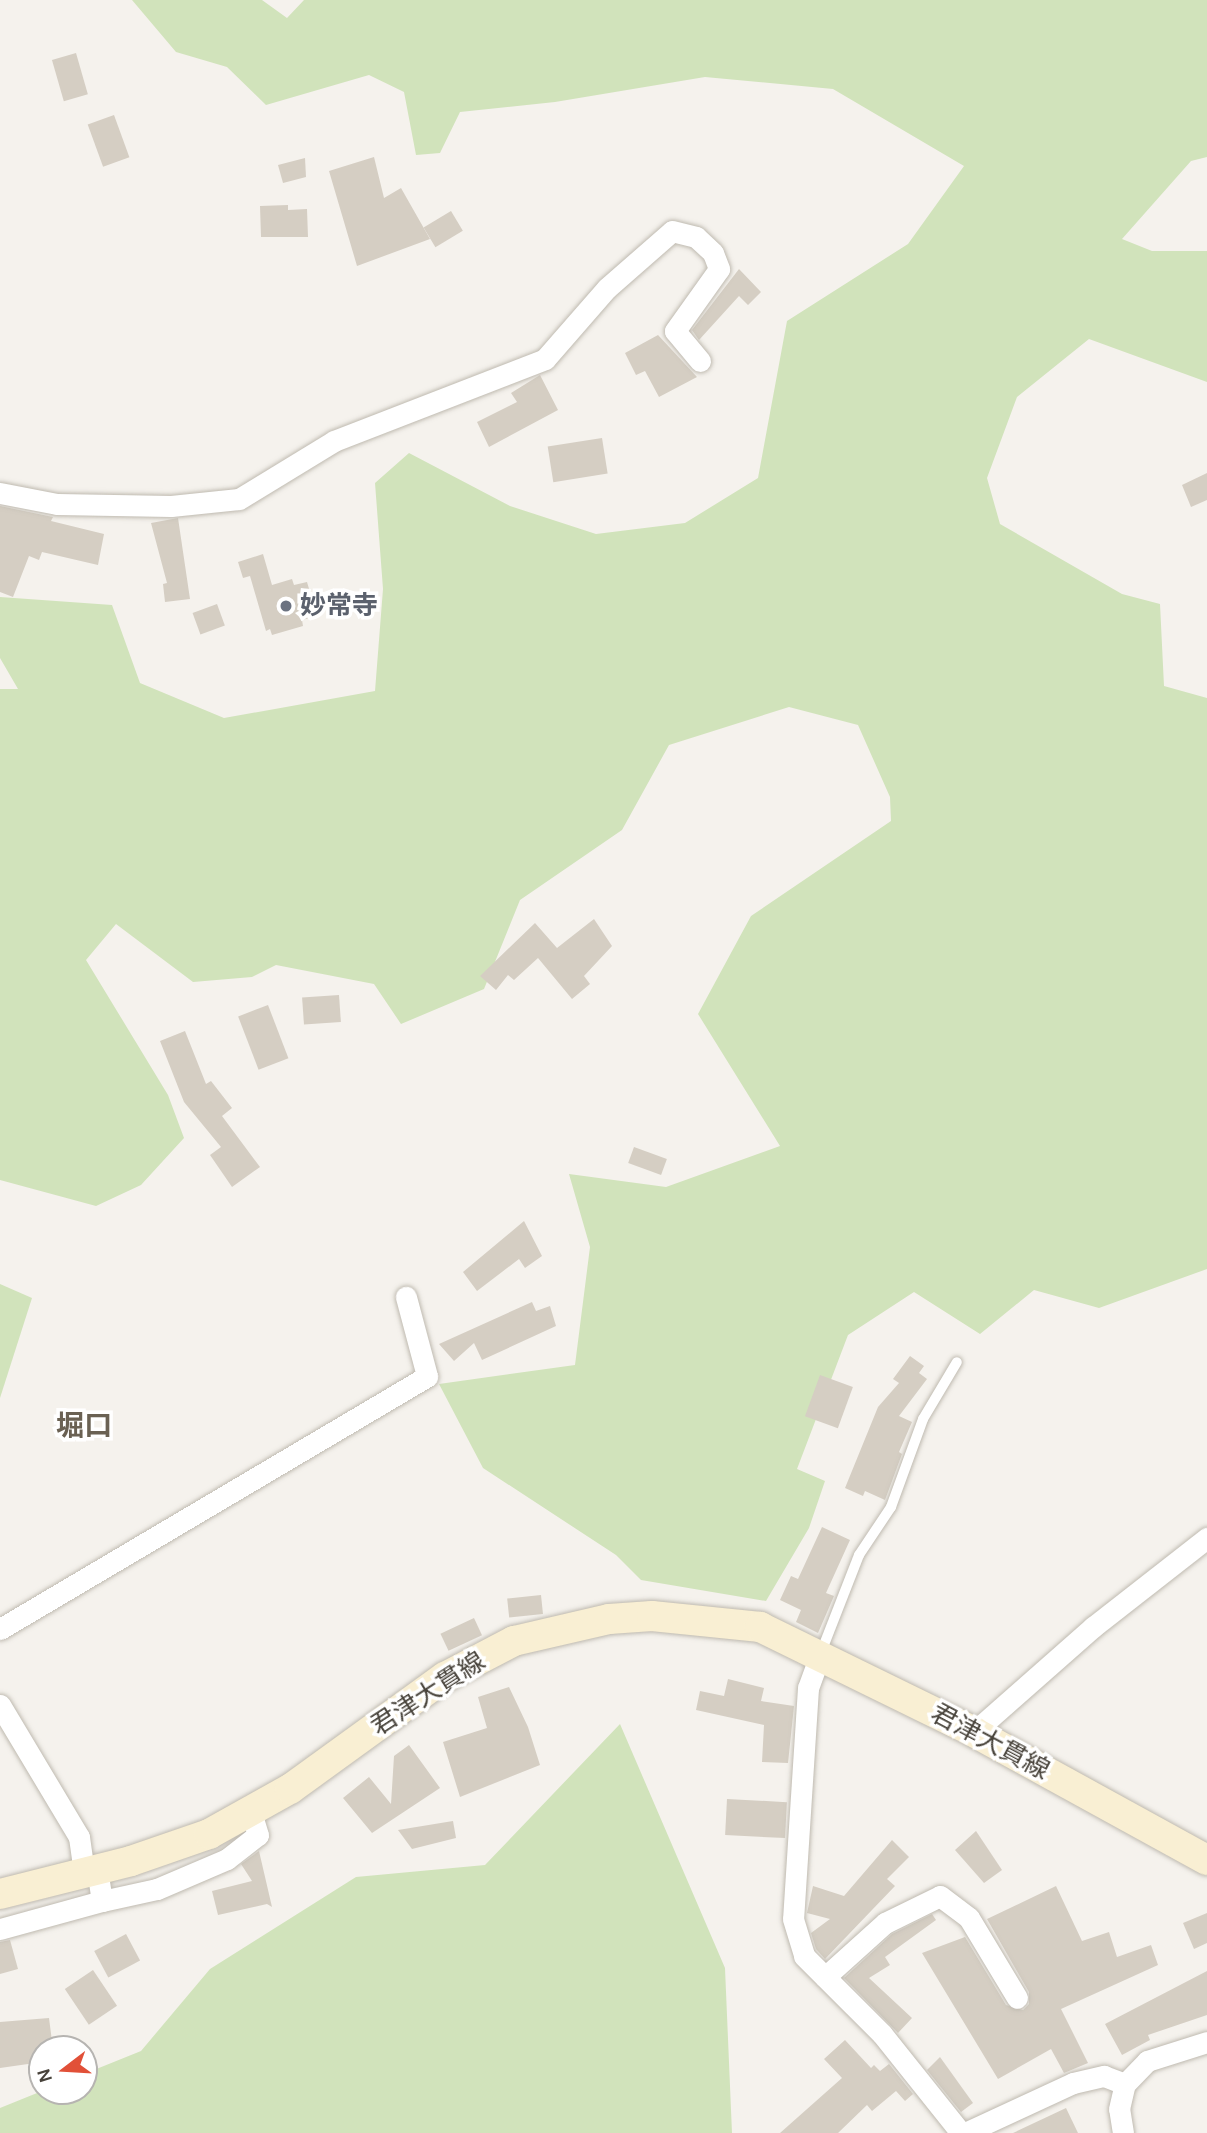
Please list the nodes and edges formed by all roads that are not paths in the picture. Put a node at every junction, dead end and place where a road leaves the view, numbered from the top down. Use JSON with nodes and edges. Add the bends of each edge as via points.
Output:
{"nodes":[{"id":1,"x":700,"y":360,"type":"dead end"},
{"id":2,"x":0,"y":493,"type":"edge"},
{"id":3,"x":406,"y":1297,"type":"dead end"},
{"id":4,"x":957,"y":1362,"type":"dead end"},
{"id":5,"x":1207,"y":1538,"type":"edge"},
{"id":6,"x":0,"y":1629,"type":"edge"},
{"id":7,"x":820,"y":1655,"type":"junction"},
{"id":8,"x":0,"y":1705,"type":"edge"},
{"id":9,"x":974,"y":1732,"type":"junction"},
{"id":10,"x":251,"y":1812,"type":"junction"},
{"id":11,"x":1207,"y":1860,"type":"edge"},
{"id":12,"x":90,"y":1870,"type":"junction"},
{"id":13,"x":0,"y":1894,"type":"edge"},
{"id":14,"x":102,"y":1901,"type":"junction"},
{"id":15,"x":0,"y":1929,"type":"edge"},
{"id":16,"x":825,"y":1977,"type":"junction"},
{"id":17,"x":1017,"y":1998,"type":"dead end"},
{"id":18,"x":1207,"y":2042,"type":"edge"},
{"id":19,"x":1125,"y":2084,"type":"junction"},
{"id":20,"x":963,"y":2133,"type":"edge"},
{"id":21,"x":1123,"y":2133,"type":"edge"}],
"edges":[{"from":1,"to":2,"type":"street","via":[[675,331],[719,270],[713,253],[696,237],[672,231],[607,288],[545,359],[334,441],[239,499],[171,506],[57,504]]},
{"from":3,"to":6,"type":"street","via":[[427,1376]]},
{"from":4,"to":7,"type":"lane","via":[[923,1419],[891,1507],[859,1555]]},
{"from":5,"to":9,"type":"street","via":[[1093,1627]]},
{"from":7,"to":9,"type":"main road","name":"君津大貫線"},
{"from":7,"to":10,"type":"main road","name":"君津大貫線","via":[[760,1627],[694,1617],[620,1618],[563,1627],[514,1642],[444,1677]]},
{"from":7,"to":16,"type":"street","via":[[808,1688],[793,1919],[804,1956]]},
{"from":8,"to":12,"type":"street","via":[[79,1837]]},
{"from":9,"to":11,"type":"main road","name":"君津大貫線"},
{"from":10,"to":12,"type":"main road","name":"君津大貫線","via":[[178,1846]]},
{"from":10,"to":14,"type":"street","via":[[258,1835],[228,1859],[157,1889]]},
{"from":12,"to":13,"type":"main road","name":"君津大貫線"},
{"from":12,"to":14,"type":"street"},
{"from":14,"to":15,"type":"street"},
{"from":16,"to":17,"type":"street","via":[[885,1923],[940,1896],[968,1918]]},
{"from":16,"to":20,"type":"street","via":[[882,2034]]},
{"from":18,"to":19,"type":"street","via":[[1147,2061]]},
{"from":19,"to":20,"type":"street","via":[[1104,2076],[1073,2083]]},
{"from":19,"to":21,"type":"street","via":[[1119,2109]]}]}
